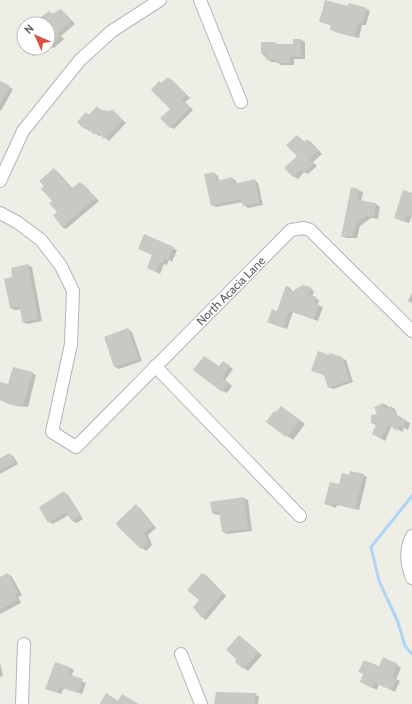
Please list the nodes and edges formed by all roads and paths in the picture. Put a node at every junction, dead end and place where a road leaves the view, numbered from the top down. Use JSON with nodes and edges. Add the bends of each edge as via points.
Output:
{"nodes":[{"id":1,"x":160,"y":0,"type":"edge"},
{"id":2,"x":200,"y":0,"type":"edge"},
{"id":3,"x":241,"y":102,"type":"dead end"},
{"id":4,"x":0,"y":180,"type":"edge"},
{"id":5,"x":0,"y":213,"type":"edge"},
{"id":6,"x":412,"y":331,"type":"edge"},
{"id":7,"x":155,"y":366,"type":"junction"},
{"id":8,"x":300,"y":516,"type":"dead end"},
{"id":9,"x":412,"y":536,"type":"edge"},
{"id":10,"x":412,"y":578,"type":"edge"},
{"id":11,"x":24,"y":644,"type":"dead end"},
{"id":12,"x":181,"y":654,"type":"dead end"},
{"id":13,"x":22,"y":704,"type":"edge"},
{"id":14,"x":201,"y":704,"type":"edge"}],
"edges":[{"from":1,"to":4,"type":"street","via":[[112,31],[80,60],[24,131]]},
{"from":2,"to":3,"type":"street"},
{"from":5,"to":7,"type":"street","name":"North Acacia Lane","via":[[41,240],[61,266],[72,291],[71,344],[52,432],[76,447]]},
{"from":6,"to":7,"type":"street","name":"North Acacia Lane","via":[[310,230],[304,228],[291,230]]},
{"from":7,"to":8,"type":"street"},
{"from":9,"to":10,"type":"street","via":[[407,558]]},
{"from":11,"to":13,"type":"street"},
{"from":12,"to":14,"type":"street"}]}
